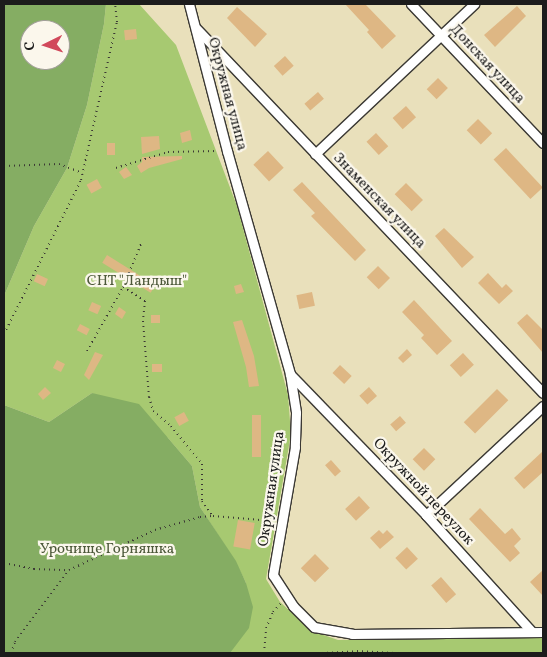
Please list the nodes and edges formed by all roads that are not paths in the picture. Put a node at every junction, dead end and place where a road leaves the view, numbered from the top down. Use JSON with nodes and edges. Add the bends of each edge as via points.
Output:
{"nodes":[{"id":1,"x":189,"y":4,"type":"edge"},
{"id":2,"x":411,"y":4,"type":"edge"},
{"id":3,"x":474,"y":4,"type":"edge"},
{"id":4,"x":195,"y":27,"type":"junction"},
{"id":5,"x":441,"y":35,"type":"junction"},
{"id":6,"x":543,"y":143,"type":"edge"},
{"id":7,"x":315,"y":154,"type":"junction"},
{"id":8,"x":290,"y":374,"type":"junction"},
{"id":9,"x":543,"y":393,"type":"edge"},
{"id":10,"x":543,"y":406,"type":"edge"},
{"id":11,"x":426,"y":515,"type":"junction"},
{"id":12,"x":532,"y":632,"type":"junction"},
{"id":13,"x":543,"y":632,"type":"edge"}],
"edges":[{"from":1,"to":4,"type":"street","name":"Окружная улица"},
{"from":2,"to":5,"type":"street","name":"Донская улица"},
{"from":3,"to":5,"type":"street"},
{"from":4,"to":7,"type":"street","name":"Знаменская улица"},
{"from":4,"to":8,"type":"street","name":"Окружная улица"},
{"from":5,"to":6,"type":"street","name":"Донская улица"},
{"from":5,"to":7,"type":"street"},
{"from":7,"to":9,"type":"street","name":"Знаменская улица"},
{"from":8,"to":11,"type":"street","name":"Окружной переулок"},
{"from":8,"to":12,"type":"street","name":"Окружная улица","via":[[296,413],[295,447],[273,575],[287,597],[314,627],[352,634]]},
{"from":10,"to":11,"type":"street"},
{"from":11,"to":12,"type":"street","name":"Окружной переулок"},
{"from":12,"to":13,"type":"street","name":"Окружная улица"}]}
